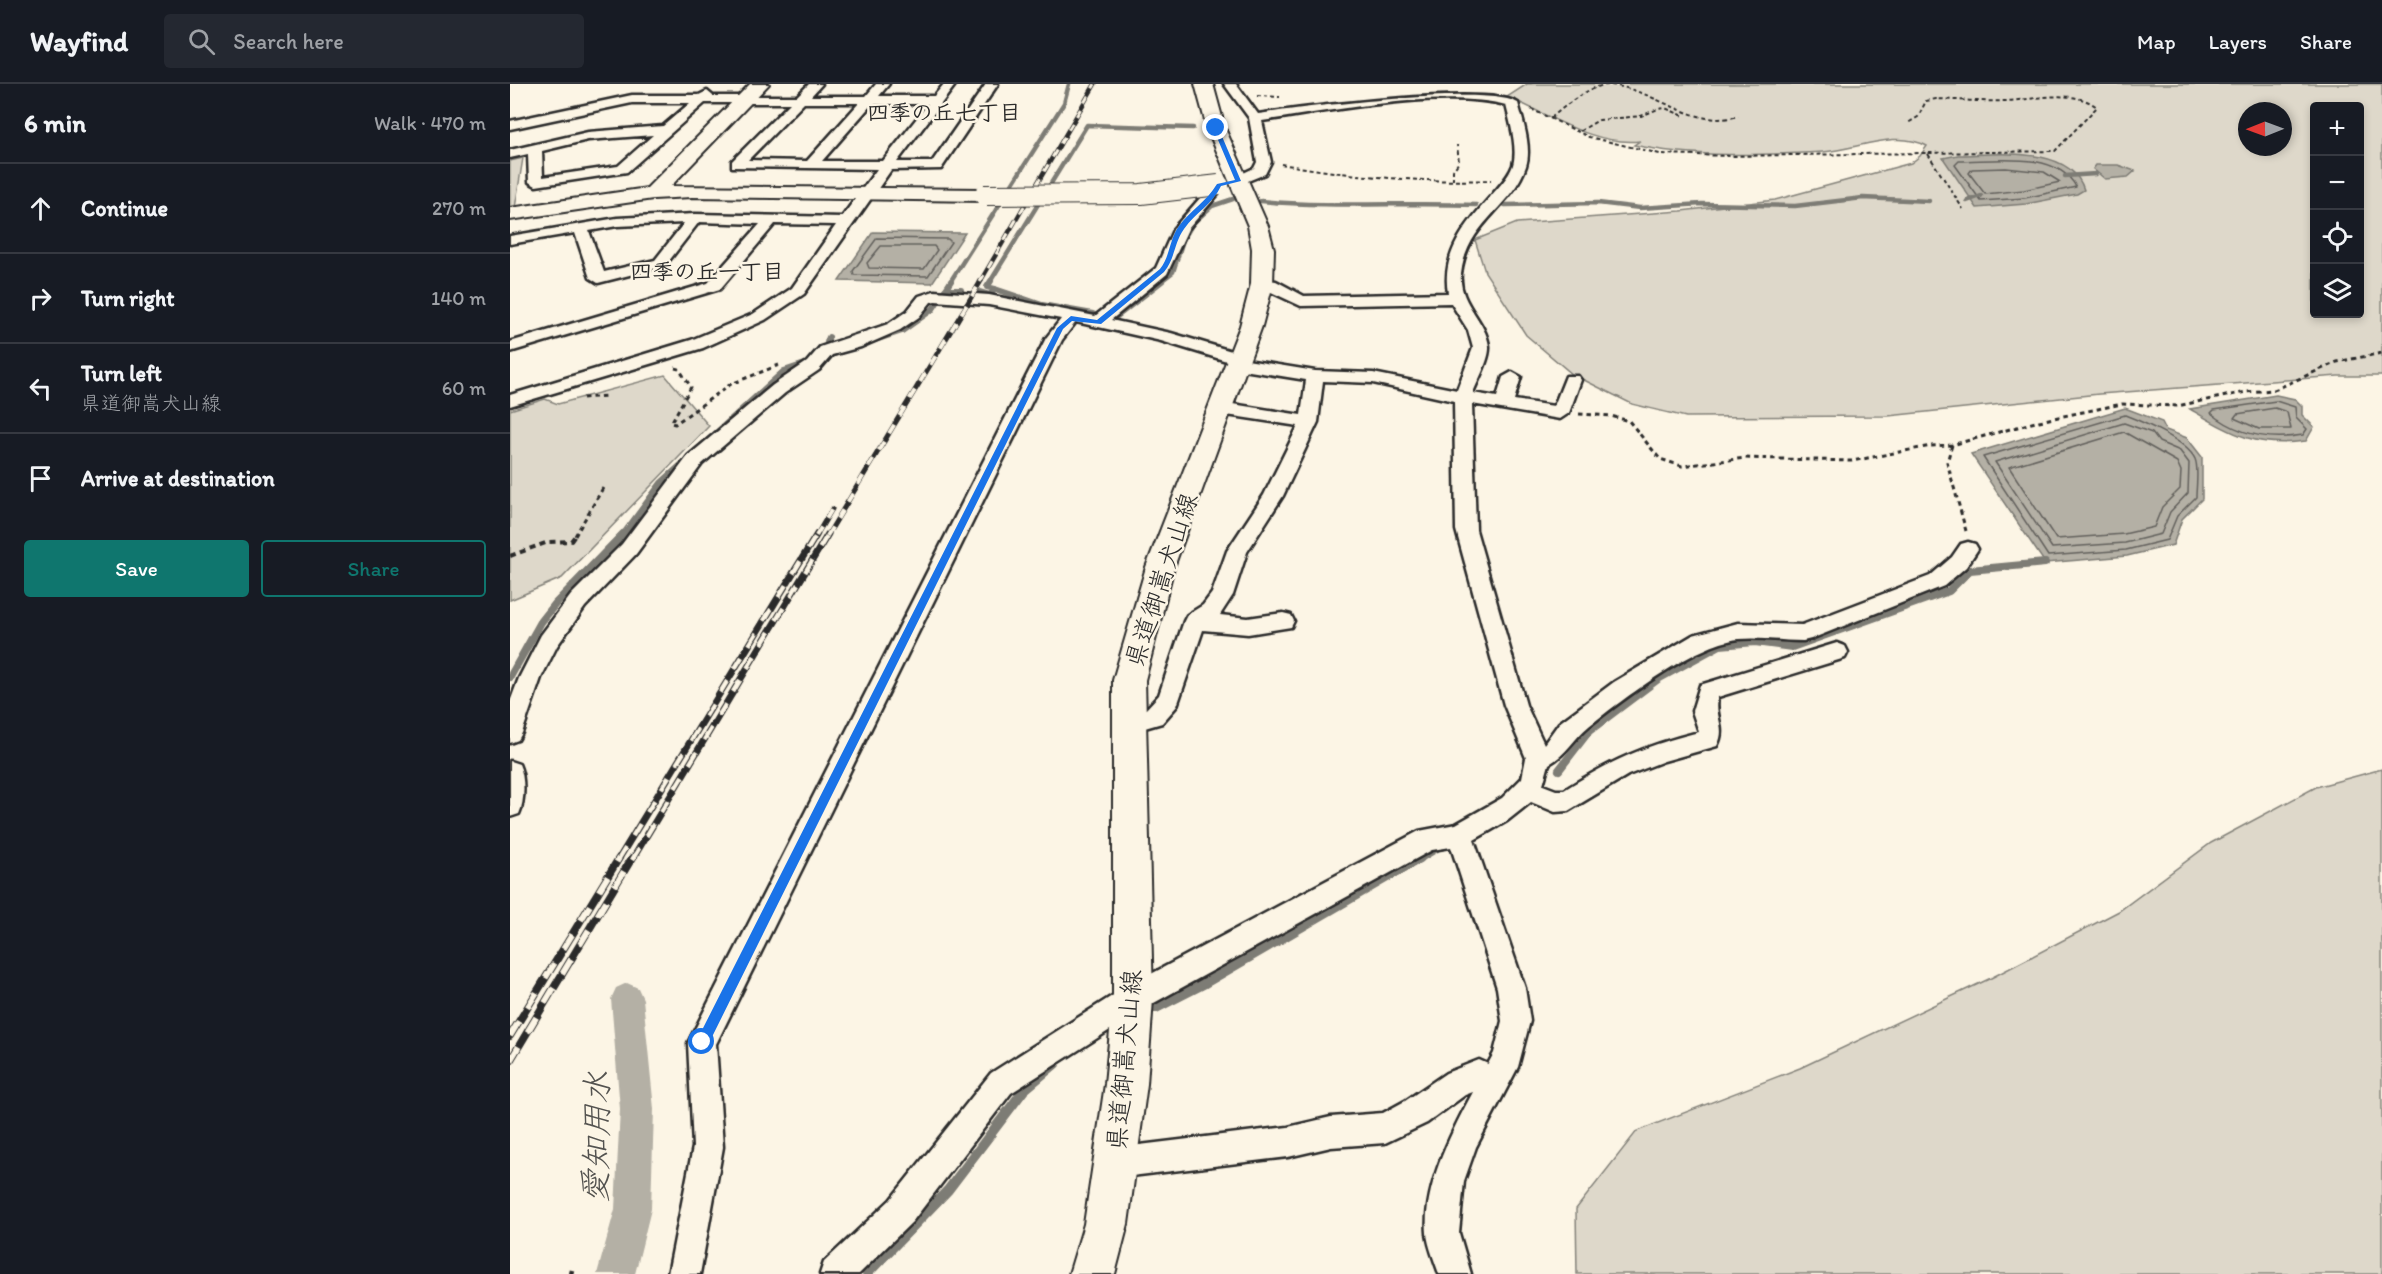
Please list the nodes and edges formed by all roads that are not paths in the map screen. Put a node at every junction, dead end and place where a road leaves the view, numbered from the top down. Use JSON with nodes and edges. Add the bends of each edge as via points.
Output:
{"nodes":[{"id":1,"x":651,"y":84,"type":"edge"},
{"id":2,"x":719,"y":84,"type":"edge"},
{"id":3,"x":760,"y":84,"type":"edge"},
{"id":4,"x":816,"y":84,"type":"edge"},
{"id":5,"x":883,"y":84,"type":"edge"},
{"id":6,"x":950,"y":84,"type":"edge"},
{"id":7,"x":992,"y":84,"type":"edge"},
{"id":8,"x":1204,"y":84,"type":"edge"},
{"id":9,"x":1230,"y":84,"type":"edge"},
{"id":10,"x":1421,"y":89,"type":"edge"},
{"id":11,"x":704,"y":98,"type":"junction"},
{"id":12,"x":632,"y":99,"type":"junction"},
{"id":13,"x":744,"y":99,"type":"junction"},
{"id":14,"x":802,"y":100,"type":"junction"},
{"id":15,"x":867,"y":100,"type":"junction"},
{"id":16,"x":937,"y":100,"type":"junction"},
{"id":17,"x":1255,"y":118,"type":"junction"},
{"id":18,"x":511,"y":121,"type":"edge"},
{"id":19,"x":666,"y":130,"type":"junction"},
{"id":20,"x":535,"y":148,"type":"junction"},
{"id":21,"x":510,"y":154,"type":"edge"},
{"id":22,"x":810,"y":166,"type":"junction"},
{"id":23,"x":887,"y":166,"type":"junction"},
{"id":24,"x":1229,"y":183,"type":"junction"},
{"id":25,"x":653,"y":193,"type":"junction"},
{"id":26,"x":865,"y":194,"type":"junction"},
{"id":27,"x":510,"y":214,"type":"edge"},
{"id":28,"x":695,"y":218,"type":"junction"},
{"id":29,"x":770,"y":221,"type":"junction"},
{"id":30,"x":846,"y":221,"type":"junction"},
{"id":31,"x":581,"y":228,"type":"junction"},
{"id":32,"x":510,"y":240,"type":"edge"},
{"id":33,"x":1262,"y":284,"type":"junction"},
{"id":34,"x":1457,"y":298,"type":"junction"},
{"id":35,"x":1071,"y":318,"type":"junction"},
{"id":36,"x":1098,"y":322,"type":"junction"},
{"id":37,"x":510,"y":347,"type":"edge"},
{"id":38,"x":1238,"y":361,"type":"junction"},
{"id":39,"x":1315,"y":376,"type":"junction"},
{"id":40,"x":1512,"y":377,"type":"dead end"},
{"id":41,"x":1572,"y":380,"type":"dead end"},
{"id":42,"x":1463,"y":397,"type":"junction"},
{"id":43,"x":510,"y":401,"type":"edge"},
{"id":44,"x":1504,"y":404,"type":"junction"},
{"id":45,"x":1220,"y":408,"type":"junction"},
{"id":46,"x":1309,"y":422,"type":"junction"},
{"id":47,"x":1968,"y":549,"type":"road end"},
{"id":48,"x":1195,"y":621,"type":"junction"},
{"id":49,"x":1282,"y":621,"type":"dead end"},
{"id":50,"x":1837,"y":652,"type":"dead end"},
{"id":51,"x":1131,"y":723,"type":"junction"},
{"id":52,"x":510,"y":734,"type":"edge"},
{"id":53,"x":1538,"y":758,"type":"junction"},
{"id":54,"x":510,"y":771,"type":"edge"},
{"id":55,"x":1527,"y":790,"type":"junction"},
{"id":56,"x":510,"y":806,"type":"edge"},
{"id":57,"x":1460,"y":836,"type":"junction"},
{"id":58,"x":1133,"y":999,"type":"junction"},
{"id":59,"x":1495,"y":1082,"type":"junction"},
{"id":60,"x":1114,"y":1163,"type":"junction"},
{"id":61,"x":684,"y":1274,"type":"edge"},
{"id":62,"x":836,"y":1274,"type":"edge"},
{"id":63,"x":1092,"y":1274,"type":"edge"},
{"id":64,"x":1455,"y":1274,"type":"edge"}],
"edges":[{"from":1,"to":12,"type":"street"},
{"from":2,"to":11,"type":"street"},
{"from":3,"to":13,"type":"main road"},
{"from":4,"to":14,"type":"street"},
{"from":5,"to":15,"type":"street"},
{"from":6,"to":16,"type":"street"},
{"from":7,"to":23,"type":"street","via":[[936,166]]},
{"from":8,"to":24,"type":"main road","name":"県道御嵩犬山線"},
{"from":9,"to":17,"type":"street"},
{"from":10,"to":17,"type":"street"},
{"from":10,"to":34,"type":"street","via":[[1505,99],[1512,106],[1518,128],[1520,164],[1512,181],[1462,243],[1453,276]]},
{"from":11,"to":12,"type":"street"},
{"from":11,"to":13,"type":"street"},
{"from":11,"to":19,"type":"street"},
{"from":12,"to":18,"type":"street"},
{"from":13,"to":14,"type":"street"},
{"from":13,"to":25,"type":"main road"},
{"from":14,"to":15,"type":"street"},
{"from":14,"to":22,"type":"street","via":[[737,164]]},
{"from":15,"to":16,"type":"street"},
{"from":15,"to":22,"type":"street"},
{"from":16,"to":23,"type":"street"},
{"from":17,"to":24,"type":"street","via":[[1264,162],[1260,171]]},
{"from":19,"to":20,"type":"street","via":[[624,131]]},
{"from":19,"to":20,"type":"street","via":[[622,170],[536,182]]},
{"from":20,"to":21,"type":"street"},
{"from":22,"to":23,"type":"street"},
{"from":23,"to":26,"type":"street"},
{"from":24,"to":26,"type":"main road","bridge":true,"via":[[1141,194]]},
{"from":24,"to":33,"type":"main road","name":"県道御嵩犬山線","via":[[1258,226],[1263,249]]},
{"from":24,"to":36,"type":"street","via":[[1183,225],[1162,271]]},
{"from":25,"to":26,"type":"main road","via":[[692,190]]},
{"from":25,"to":27,"type":"main road"},
{"from":26,"to":30,"type":"street"},
{"from":28,"to":29,"type":"street"},
{"from":28,"to":31,"type":"street"},
{"from":28,"to":31,"type":"street","via":[[660,263],[598,278]]},
{"from":29,"to":30,"type":"street"},
{"from":29,"to":37,"type":"street","via":[[714,286]]},
{"from":30,"to":43,"type":"street","via":[[798,291],[759,318],[697,344]]},
{"from":31,"to":32,"type":"street"},
{"from":33,"to":34,"type":"street","via":[[1275,286],[1301,301]]},
{"from":33,"to":38,"type":"main road","name":"県道御嵩犬山線"},
{"from":34,"to":42,"type":"street","via":[[1476,329],[1481,348]]},
{"from":35,"to":36,"type":"street"},
{"from":35,"to":52,"type":"street","via":[[989,300],[934,296],[925,299],[913,314],[894,327],[819,358],[695,460],[629,549],[578,601],[549,641],[530,678]]},
{"from":35,"to":61,"type":"street","via":[[1054,338],[702,1042],[708,1147]]},
{"from":36,"to":38,"type":"street","via":[[1165,337]]},
{"from":38,"to":39,"type":"street"},
{"from":38,"to":45,"type":"main road","name":"県道御嵩犬山線"},
{"from":39,"to":42,"type":"street","via":[[1373,378]]},
{"from":39,"to":46,"type":"street"},
{"from":40,"to":44,"type":"street"},
{"from":41,"to":44,"type":"street","via":[[1560,413]]},
{"from":42,"to":44,"type":"street"},
{"from":42,"to":53,"type":"street","via":[[1466,530],[1515,705]]},
{"from":45,"to":46,"type":"street"},
{"from":45,"to":51,"type":"main road","name":"県道御嵩犬山線","via":[[1142,625],[1129,680]]},
{"from":46,"to":48,"type":"street","via":[[1273,496],[1236,551],[1222,595],[1211,610]]},
{"from":47,"to":53,"type":"street","via":[[1937,580],[1814,630],[1790,634],[1738,631],[1701,641],[1622,688],[1567,730],[1552,751]]},
{"from":48,"to":49,"type":"street","via":[[1248,626]]},
{"from":48,"to":51,"type":"street","via":[[1169,700],[1154,716]]},
{"from":50,"to":55,"type":"street","via":[[1708,691],[1704,711],[1712,731],[1709,739],[1620,768],[1569,800],[1555,801]]},
{"from":51,"to":58,"type":"main road","name":"県道御嵩犬山線"},
{"from":53,"to":55,"type":"street","via":[[1539,766]]},
{"from":54,"to":56,"type":"street"},
{"from":55,"to":57,"type":"street"},
{"from":57,"to":58,"type":"street","via":[[1428,839]]},
{"from":57,"to":59,"type":"street","via":[[1511,988],[1516,1021],[1508,1057]]},
{"from":58,"to":60,"type":"main road","name":"県道御嵩犬山線"},
{"from":58,"to":62,"type":"street","via":[[1001,1083],[902,1211]]},
{"from":59,"to":60,"type":"street","via":[[1479,1075],[1456,1083],[1416,1112],[1385,1128]]},
{"from":59,"to":64,"type":"street","via":[[1464,1139],[1448,1181],[1443,1233]]},
{"from":60,"to":63,"type":"main road","name":"県道御嵩犬山線","via":[[1106,1224]]}]}
